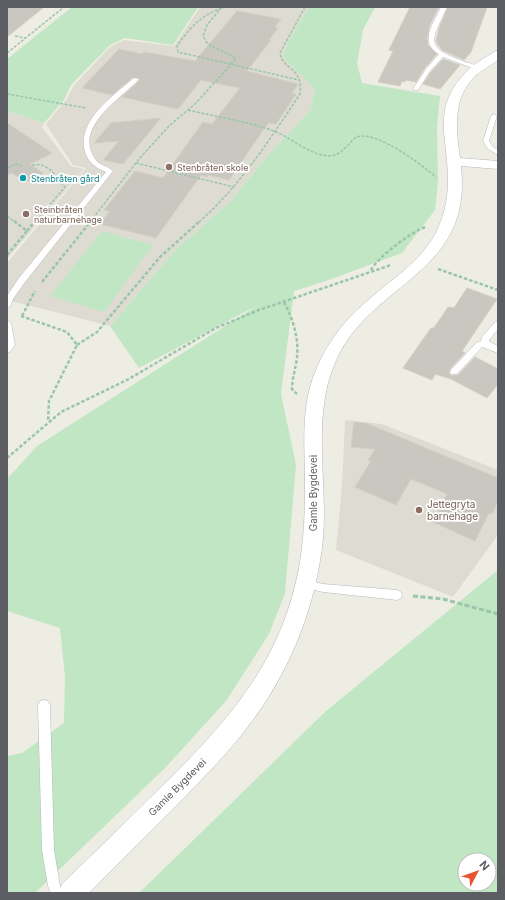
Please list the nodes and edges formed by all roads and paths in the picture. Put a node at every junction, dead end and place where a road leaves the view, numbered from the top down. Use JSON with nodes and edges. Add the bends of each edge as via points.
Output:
{"nodes":[{"id":1,"x":64,"y":7,"type":"edge"},
{"id":2,"x":221,"y":7,"type":"edge"},
{"id":3,"x":226,"y":7,"type":"edge"},
{"id":4,"x":305,"y":7,"type":"edge"},
{"id":5,"x":444,"y":7,"type":"edge"},
{"id":6,"x":15,"y":36,"type":"dead end"},
{"id":7,"x":25,"y":38,"type":"junction"},
{"id":8,"x":7,"y":54,"type":"edge"},
{"id":9,"x":442,"y":54,"type":"junction"},
{"id":10,"x":498,"y":54,"type":"edge"},
{"id":11,"x":232,"y":65,"type":"junction"},
{"id":12,"x":477,"y":68,"type":"junction"},
{"id":13,"x":136,"y":79,"type":"dead end"},
{"id":14,"x":299,"y":80,"type":"junction"},
{"id":15,"x":416,"y":89,"type":"dead end"},
{"id":16,"x":7,"y":94,"type":"edge"},
{"id":17,"x":188,"y":110,"type":"junction"},
{"id":18,"x":102,"y":111,"type":"junction"},
{"id":19,"x":494,"y":116,"type":"dead end"},
{"id":20,"x":275,"y":132,"type":"junction"},
{"id":21,"x":498,"y":153,"type":"edge"},
{"id":22,"x":454,"y":162,"type":"junction"},
{"id":23,"x":136,"y":163,"type":"junction"},
{"id":24,"x":32,"y":165,"type":"dead end"},
{"id":25,"x":498,"y":165,"type":"edge"},
{"id":26,"x":22,"y":166,"type":"dead end"},
{"id":27,"x":7,"y":168,"type":"edge"},
{"id":28,"x":437,"y":178,"type":"dead end"},
{"id":29,"x":234,"y":187,"type":"junction"},
{"id":30,"x":7,"y":216,"type":"edge"},
{"id":31,"x":429,"y":226,"type":"dead end"},
{"id":32,"x":26,"y":230,"type":"junction"},
{"id":33,"x":7,"y":255,"type":"edge"},
{"id":34,"x":418,"y":266,"type":"junction"},
{"id":35,"x":371,"y":270,"type":"junction"},
{"id":36,"x":498,"y":290,"type":"edge"},
{"id":37,"x":284,"y":302,"type":"junction"},
{"id":38,"x":7,"y":304,"type":"edge"},
{"id":39,"x":22,"y":316,"type":"dead end"},
{"id":40,"x":34,"y":320,"type":"dead end"},
{"id":41,"x":7,"y":323,"type":"edge"},
{"id":42,"x":498,"y":324,"type":"edge"},
{"id":43,"x":486,"y":344,"type":"junction"},
{"id":44,"x":77,"y":345,"type":"junction"},
{"id":45,"x":7,"y":350,"type":"edge"},
{"id":46,"x":498,"y":350,"type":"edge"},
{"id":47,"x":454,"y":372,"type":"dead end"},
{"id":48,"x":315,"y":399,"type":"junction"},
{"id":49,"x":48,"y":422,"type":"junction"},
{"id":50,"x":7,"y":458,"type":"edge"},
{"id":51,"x":306,"y":584,"type":"junction"},
{"id":52,"x":397,"y":595,"type":"joint"},
{"id":53,"x":498,"y":614,"type":"edge"},
{"id":54,"x":44,"y":705,"type":"dead end"},
{"id":55,"x":57,"y":893,"type":"edge"},
{"id":56,"x":70,"y":893,"type":"edge"}],
"edges":[{"from":1,"to":7,"type":"path"},
{"from":2,"to":3,"type":"path"},
{"from":2,"to":11,"type":"path","via":[[202,35],[211,47],[234,56],[236,59]]},
{"from":2,"to":11,"type":"path","via":[[196,21],[177,46],[178,52]]},
{"from":4,"to":14,"type":"path","via":[[280,53],[281,59],[298,75]]},
{"from":5,"to":9,"type":"lane","via":[[430,42],[432,48]]},
{"from":6,"to":7,"type":"path"},
{"from":7,"to":8,"type":"path"},
{"from":9,"to":12,"type":"lane"},
{"from":9,"to":15,"type":"lane"},
{"from":10,"to":12,"type":"street","name":"Gamle Bygdevei"},
{"from":11,"to":14,"type":"path"},
{"from":11,"to":17,"type":"path"},
{"from":12,"to":22,"type":"street","name":"Gamle Bygdevei","via":[[459,86],[450,107],[449,126]]},
{"from":13,"to":18,"type":"lane"},
{"from":14,"to":20,"type":"path","via":[[300,94]]},
{"from":16,"to":18,"type":"path"},
{"from":17,"to":20,"type":"path"},
{"from":17,"to":23,"type":"path","via":[[169,126]]},
{"from":18,"to":38,"type":"lane","via":[[89,129],[86,144],[97,165],[110,170],[22,280]]},
{"from":19,"to":21,"type":"lane","via":[[486,142]]},
{"from":20,"to":28,"type":"path","via":[[330,156],[347,148],[360,136],[373,138],[401,149]]},
{"from":20,"to":29,"type":"path"},
{"from":22,"to":25,"type":"street"},
{"from":22,"to":34,"type":"street","name":"Gamle Bygdevei","via":[[455,190],[452,214],[442,237]]},
{"from":23,"to":29,"type":"path"},
{"from":23,"to":39,"type":"path","via":[[35,291]]},
{"from":24,"to":32,"type":"path","via":[[40,163],[45,166],[54,172],[66,187]]},
{"from":26,"to":27,"type":"path","via":[[16,164]]},
{"from":29,"to":44,"type":"path","via":[[214,209],[160,257],[97,332]]},
{"from":30,"to":32,"type":"path"},
{"from":31,"to":35,"type":"path","via":[[408,236],[378,259]]},
{"from":32,"to":33,"type":"path"},
{"from":34,"to":35,"type":"path","via":[[394,264]]},
{"from":34,"to":36,"type":"path"},
{"from":34,"to":48,"type":"street","name":"Gamle Bygdevei","via":[[353,323],[341,337],[323,368]]},
{"from":35,"to":37,"type":"path"},
{"from":37,"to":48,"type":"path","via":[[292,320],[296,342],[292,389],[306,399]]},
{"from":37,"to":49,"type":"path","via":[[216,328],[127,380],[72,406]]},
{"from":40,"to":44,"type":"path","via":[[67,332]]},
{"from":41,"to":45,"type":"lane","via":[[11,345]]},
{"from":42,"to":43,"type":"lane","via":[[485,339]]},
{"from":43,"to":46,"type":"lane"},
{"from":43,"to":47,"type":"lane","via":[[480,344]]},
{"from":44,"to":49,"type":"path","via":[[49,401]]},
{"from":48,"to":51,"type":"street","name":"Gamle Bygdevei","via":[[313,533]]},
{"from":49,"to":50,"type":"path"},
{"from":51,"to":52,"type":"lane"},
{"from":51,"to":56,"type":"street","name":"Gamle Bygdevei","via":[[284,647],[259,694],[242,717],[204,761]]},
{"from":52,"to":53,"type":"path","via":[[443,599]]},
{"from":54,"to":55,"type":"lane","via":[[48,850]]}]}
